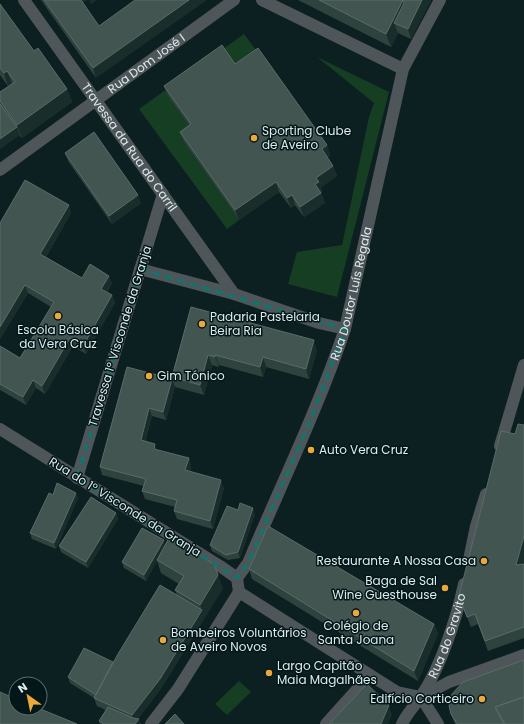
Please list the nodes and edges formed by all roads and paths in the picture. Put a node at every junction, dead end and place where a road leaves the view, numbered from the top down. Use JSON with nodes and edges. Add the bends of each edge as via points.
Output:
{"nodes":[{"id":1,"x":24,"y":0,"type":"edge"},
{"id":2,"x":234,"y":0,"type":"edge"},
{"id":3,"x":262,"y":0,"type":"edge"},
{"id":4,"x":440,"y":0,"type":"edge"},
{"id":5,"x":403,"y":69,"type":"junction"},
{"id":6,"x":95,"y":102,"type":"junction"},
{"id":7,"x":0,"y":170,"type":"edge"},
{"id":8,"x":163,"y":194,"type":"junction"},
{"id":9,"x":140,"y":269,"type":"junction"},
{"id":10,"x":234,"y":294,"type":"junction"},
{"id":11,"x":345,"y":328,"type":"junction"},
{"id":12,"x":524,"y":365,"type":"edge"},
{"id":13,"x":0,"y":429,"type":"edge"},
{"id":14,"x":496,"y":460,"type":"edge"},
{"id":15,"x":77,"y":478,"type":"junction"},
{"id":16,"x":489,"y":482,"type":"edge"},
{"id":17,"x":237,"y":578,"type":"junction"},
{"id":18,"x":239,"y":592,"type":"junction"},
{"id":19,"x":524,"y":655,"type":"edge"},
{"id":20,"x":370,"y":675,"type":"junction"},
{"id":21,"x":421,"y":697,"type":"junction"},
{"id":22,"x":151,"y":724,"type":"edge"},
{"id":23,"x":326,"y":724,"type":"edge"},
{"id":24,"x":402,"y":724,"type":"edge"},
{"id":25,"x":438,"y":724,"type":"edge"}],
"edges":[{"from":1,"to":6,"type":"street","name":"Travessa da Rua do Carril"},
{"from":2,"to":6,"type":"street","name":"Rua Dom José I"},
{"from":3,"to":5,"type":"street"},
{"from":4,"to":5,"type":"street","name":"Rua Doutor Luís Regala"},
{"from":5,"to":11,"type":"street","name":"Rua Doutor Luís Regala"},
{"from":6,"to":7,"type":"street","name":"Rua Dom José I"},
{"from":6,"to":8,"type":"street","name":"Travessa da Rua do Carril"},
{"from":8,"to":9,"type":"street","name":"Travessa 1º Visconde da Granja"},
{"from":8,"to":10,"type":"street","name":"Travessa da Rua do Carril"},
{"from":9,"to":10,"type":"street"},
{"from":9,"to":15,"type":"street","name":"Travessa 1º Visconde da Granja"},
{"from":10,"to":11,"type":"street","via":[[319,323]]},
{"from":11,"to":17,"type":"street","name":"Rua Doutor Luís Regala","via":[[310,422],[248,563]]},
{"from":12,"to":14,"type":"street","via":[[513,425]]},
{"from":13,"to":15,"type":"street","name":"Rua do 1º Visconde da Granja"},
{"from":15,"to":17,"type":"street","name":"Rua do 1º Visconde da Granja"},
{"from":16,"to":21,"type":"street","name":"Rua do Gravito","via":[[476,526],[459,610]]},
{"from":17,"to":18,"type":"street"},
{"from":18,"to":20,"type":"street"},
{"from":18,"to":22,"type":"street","via":[[178,689]]},
{"from":19,"to":21,"type":"street","via":[[449,682]]},
{"from":20,"to":21,"type":"street","via":[[397,692]]},
{"from":20,"to":23,"type":"street"},
{"from":21,"to":24,"type":"street"},
{"from":21,"to":25,"type":"street"}]}
